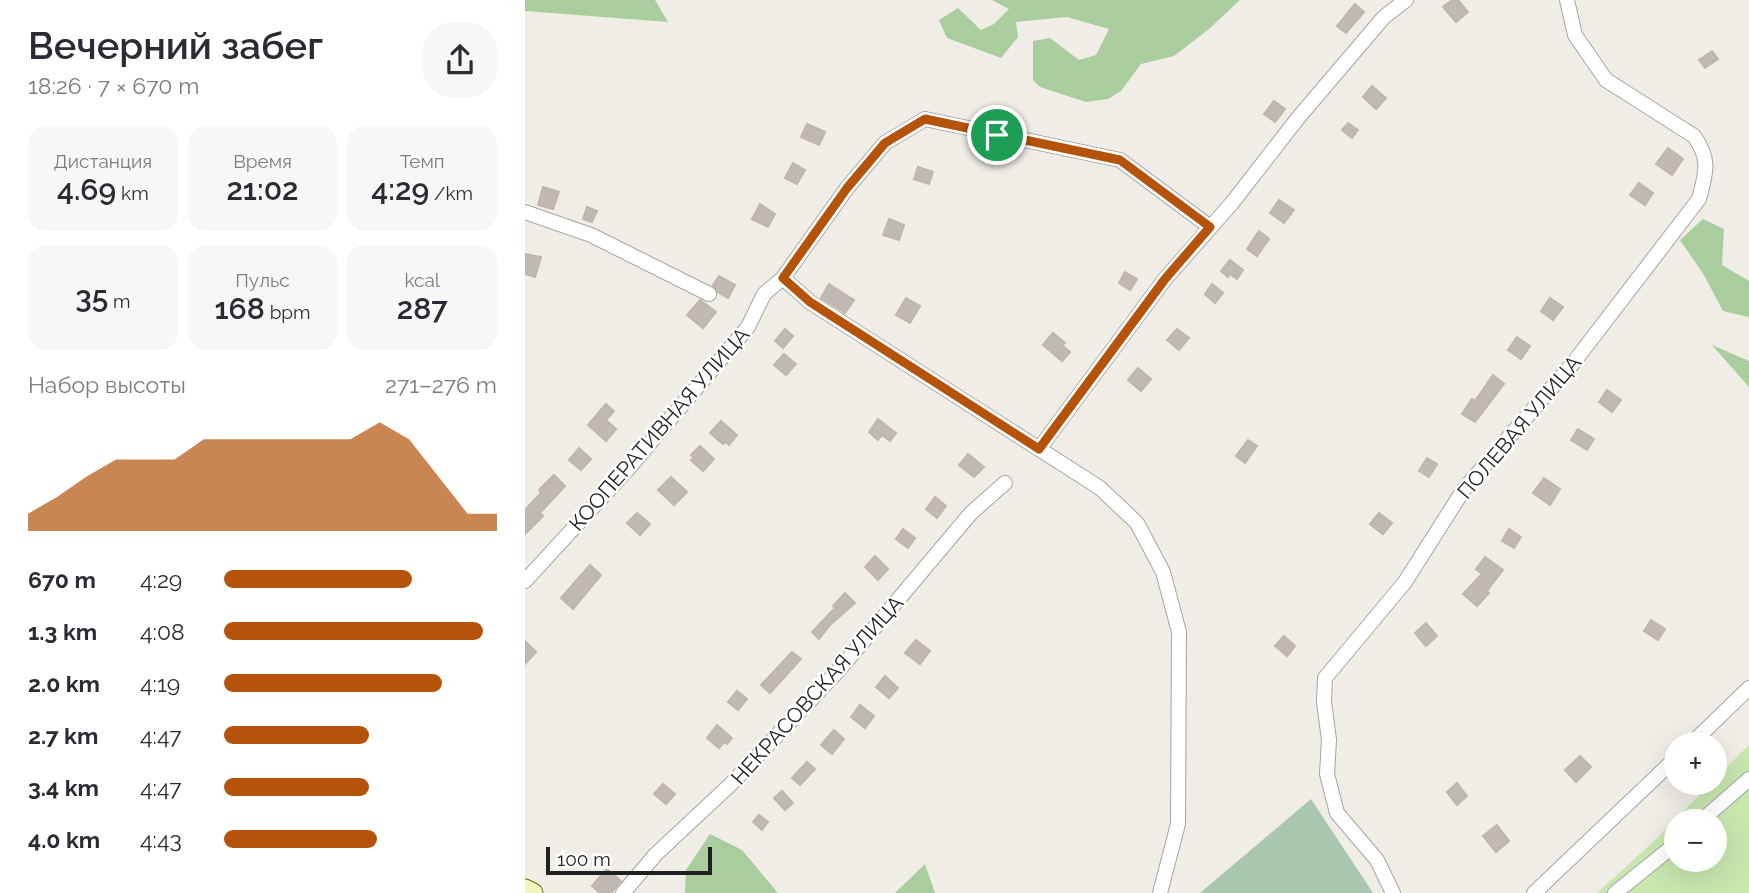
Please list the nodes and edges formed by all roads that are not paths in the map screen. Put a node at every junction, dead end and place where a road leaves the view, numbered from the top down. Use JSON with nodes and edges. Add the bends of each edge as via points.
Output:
{"nodes":[{"id":1,"x":1406,"y":0,"type":"edge"},
{"id":2,"x":1567,"y":0,"type":"edge"},
{"id":3,"x":525,"y":212,"type":"edge"},
{"id":4,"x":1210,"y":227,"type":"junction"},
{"id":5,"x":783,"y":278,"type":"junction"},
{"id":6,"x":709,"y":294,"type":"dead end"},
{"id":7,"x":1039,"y":449,"type":"junction"},
{"id":8,"x":1005,"y":483,"type":"dead end"},
{"id":9,"x":525,"y":581,"type":"edge"},
{"id":10,"x":1749,"y":688,"type":"edge"},
{"id":11,"x":1703,"y":732,"type":"edge"},
{"id":12,"x":1664,"y":769,"type":"edge"},
{"id":13,"x":1749,"y":779,"type":"edge"},
{"id":14,"x":1715,"y":809,"type":"edge"},
{"id":15,"x":1664,"y":853,"type":"edge"},
{"id":16,"x":525,"y":889,"type":"edge"},
{"id":17,"x":533,"y":893,"type":"edge"},
{"id":18,"x":623,"y":893,"type":"edge"},
{"id":19,"x":1160,"y":893,"type":"edge"},
{"id":20,"x":1393,"y":893,"type":"edge"},
{"id":21,"x":1534,"y":893,"type":"edge"},
{"id":22,"x":1615,"y":893,"type":"edge"}],
"edges":[{"from":1,"to":4,"type":"street","via":[[1384,18]]},
{"from":2,"to":20,"type":"street","name":"ПОЛЕВАЯ УЛИЦА","via":[[1575,35],[1606,80],[1695,136],[1704,150],[1707,170],[1699,199],[1574,362],[1464,489],[1405,582],[1325,678],[1327,774],[1337,813],[1377,860]]},
{"from":3,"to":6,"type":"street","via":[[591,235]]},
{"from":4,"to":5,"type":"street","name":"КООПЕРАТИВНАЯ УЛИЦА","via":[[1120,160],[925,119],[885,143]]},
{"from":4,"to":7,"type":"street","via":[[1165,279]]},
{"from":5,"to":7,"type":"street","via":[[810,302]]},
{"from":5,"to":9,"type":"street","name":"КООПЕРАТИВНАЯ УЛИЦА","via":[[764,293],[748,327],[627,470]]},
{"from":7,"to":19,"type":"street","via":[[1100,488],[1137,523],[1163,572],[1173,608],[1179,632],[1178,824]]},
{"from":8,"to":18,"type":"street","name":"НЕКРАСОВСКАЯ УЛИЦА","via":[[971,513],[838,671]]},
{"from":10,"to":11,"type":"street"},
{"from":12,"to":21,"type":"street"},
{"from":13,"to":14,"type":"street"},
{"from":15,"to":22,"type":"street"},
{"from":16,"to":17,"type":"street"}]}
